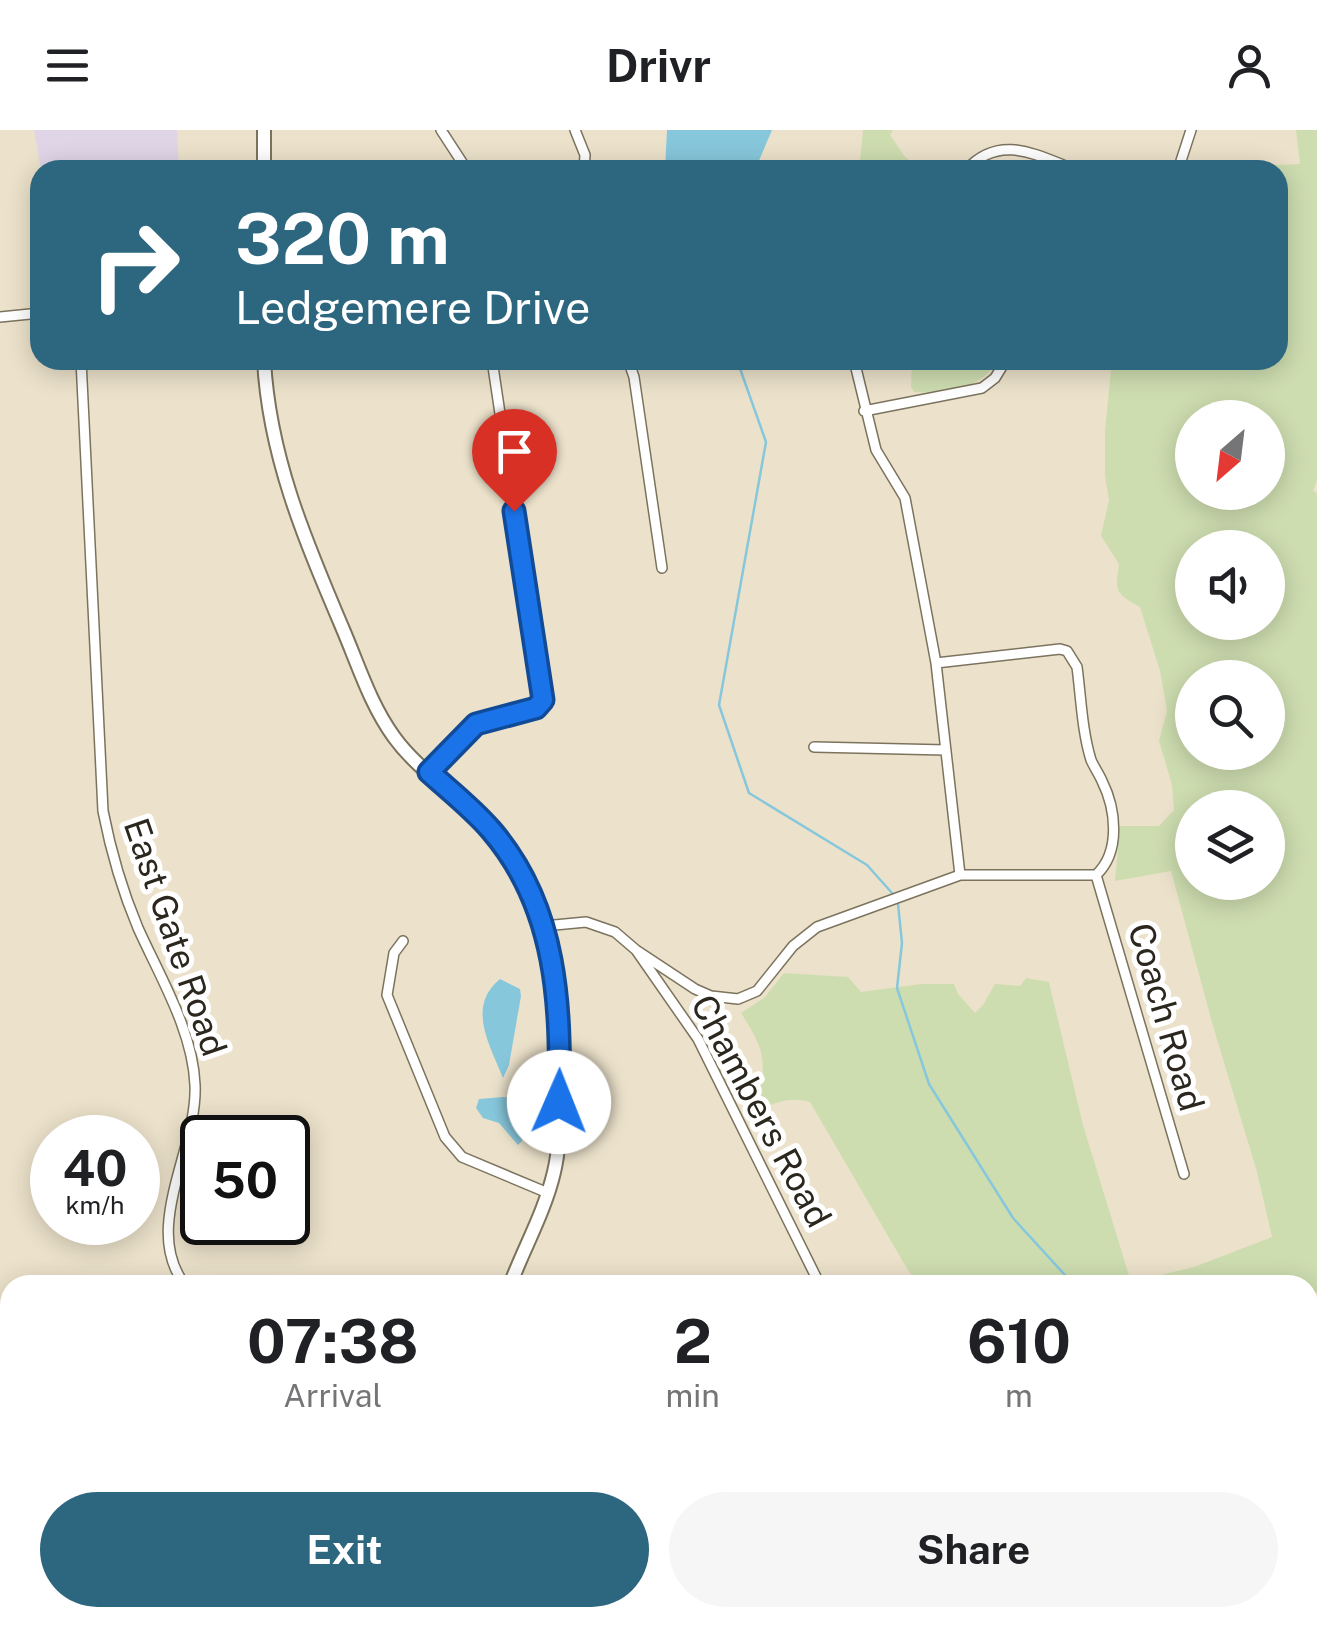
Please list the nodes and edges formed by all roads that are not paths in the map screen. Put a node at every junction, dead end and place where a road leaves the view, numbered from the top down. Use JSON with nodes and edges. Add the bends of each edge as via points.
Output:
{"nodes":[{"id":1,"x":264,"y":130,"type":"edge"},
{"id":2,"x":440,"y":130,"type":"edge"},
{"id":3,"x":575,"y":130,"type":"edge"},
{"id":4,"x":1191,"y":130,"type":"edge"},
{"id":5,"x":264,"y":160,"type":"edge"},
{"id":6,"x":460,"y":160,"type":"edge"},
{"id":7,"x":584,"y":160,"type":"edge"},
{"id":8,"x":979,"y":160,"type":"edge"},
{"id":9,"x":1046,"y":160,"type":"edge"},
{"id":10,"x":1181,"y":160,"type":"edge"},
{"id":11,"x":30,"y":315,"type":"edge"},
{"id":12,"x":0,"y":317,"type":"edge"},
{"id":13,"x":81,"y":370,"type":"edge"},
{"id":14,"x":265,"y":370,"type":"edge"},
{"id":15,"x":494,"y":370,"type":"edge"},
{"id":16,"x":630,"y":370,"type":"edge"},
{"id":17,"x":856,"y":370,"type":"edge"},
{"id":18,"x":999,"y":370,"type":"edge"},
{"id":19,"x":864,"y":410,"type":"junction"},
{"id":20,"x":662,"y":568,"type":"dead end"},
{"id":21,"x":936,"y":663,"type":"junction"},
{"id":22,"x":814,"y":747,"type":"dead end"},
{"id":23,"x":946,"y":750,"type":"junction"},
{"id":24,"x":429,"y":772,"type":"junction"},
{"id":25,"x":960,"y":874,"type":"junction"},
{"id":26,"x":1096,"y":875,"type":"junction"},
{"id":27,"x":544,"y":926,"type":"junction"},
{"id":28,"x":403,"y":941,"type":"dead end"},
{"id":29,"x":636,"y":950,"type":"junction"},
{"id":30,"x":1184,"y":1174,"type":"dead end"},
{"id":31,"x":548,"y":1192,"type":"junction"},
{"id":32,"x":179,"y":1275,"type":"edge"},
{"id":33,"x":514,"y":1275,"type":"edge"},
{"id":34,"x":815,"y":1275,"type":"edge"}],
"edges":[{"from":1,"to":5,"type":"main road"},
{"from":2,"to":6,"type":"street"},
{"from":3,"to":7,"type":"street"},
{"from":4,"to":10,"type":"street"},
{"from":8,"to":9,"type":"street","via":[[1013,149]]},
{"from":11,"to":12,"type":"street"},
{"from":13,"to":32,"type":"street","name":"East Gate Road","via":[[103,811],[117,876],[187,1041],[196,1088],[169,1229]]},
{"from":14,"to":24,"type":"main road","via":[[282,476],[305,540],[380,714]]},
{"from":15,"to":24,"type":"street","via":[[543,700],[536,708],[476,724]]},
{"from":16,"to":20,"type":"street"},
{"from":17,"to":19,"type":"street"},
{"from":18,"to":19,"type":"street","via":[[982,388],[963,394]]},
{"from":19,"to":21,"type":"street","via":[[876,450],[905,498]]},
{"from":21,"to":23,"type":"street"},
{"from":21,"to":26,"type":"street","via":[[1060,650],[1072,656],[1092,762],[1112,818],[1114,844]]},
{"from":22,"to":23,"type":"street"},
{"from":23,"to":25,"type":"street"},
{"from":24,"to":27,"type":"main road","via":[[494,833]]},
{"from":25,"to":26,"type":"street"},
{"from":25,"to":29,"type":"street","via":[[817,927],[792,946],[757,991],[738,999],[696,990]]},
{"from":26,"to":30,"type":"street","name":"Coach Road"},
{"from":27,"to":29,"type":"street","name":"Chambers Road","via":[[586,922]]},
{"from":27,"to":31,"type":"main road","via":[[560,1030],[559,1136]]},
{"from":28,"to":31,"type":"street","via":[[394,952],[387,995],[445,1137],[474,1164]]},
{"from":29,"to":34,"type":"street","name":"Chambers Road","via":[[698,1038]]},
{"from":31,"to":33,"type":"main road"}]}
